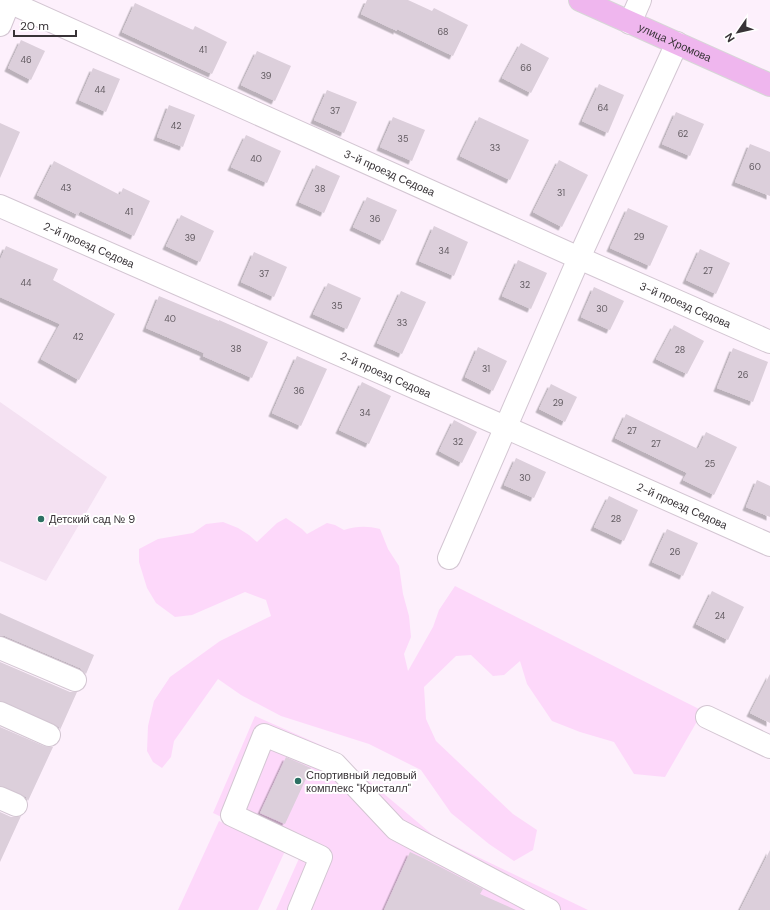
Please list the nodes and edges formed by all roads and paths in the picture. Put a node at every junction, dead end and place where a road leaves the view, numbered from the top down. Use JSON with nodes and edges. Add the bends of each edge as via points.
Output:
{"nodes":[{"id":1,"x":580,"y":0,"type":"edge"},
{"id":2,"x":640,"y":0,"type":"edge"},
{"id":3,"x":10,"y":1,"type":"edge"},
{"id":4,"x":630,"y":23,"type":"junction"},
{"id":5,"x":0,"y":25,"type":"edge"},
{"id":6,"x":676,"y":43,"type":"junction"},
{"id":7,"x":770,"y":85,"type":"edge"},
{"id":8,"x":0,"y":206,"type":"edge"},
{"id":9,"x":579,"y":258,"type":"junction"},
{"id":10,"x":770,"y":342,"type":"edge"},
{"id":11,"x":505,"y":427,"type":"junction"},
{"id":12,"x":770,"y":545,"type":"edge"},
{"id":13,"x":449,"y":558,"type":"dead end"},
{"id":14,"x":0,"y":648,"type":"edge"},
{"id":15,"x":75,"y":680,"type":"dead end"},
{"id":16,"x":0,"y":713,"type":"edge"},
{"id":17,"x":707,"y":717,"type":"dead end"},
{"id":18,"x":49,"y":735,"type":"dead end"},
{"id":19,"x":770,"y":747,"type":"edge"},
{"id":20,"x":299,"y":910,"type":"edge"},
{"id":21,"x":549,"y":910,"type":"edge"}],
"edges":[{"from":1,"to":4,"type":"main road","name":"улица Хромова"},
{"from":2,"to":4,"type":"street"},
{"from":3,"to":5,"type":"street"},
{"from":3,"to":9,"type":"street","name":"3-й проезд Седова"},
{"from":4,"to":6,"type":"main road","name":"улица Хромова"},
{"from":6,"to":7,"type":"main road","name":"улица Хромова"},
{"from":6,"to":9,"type":"street"},
{"from":8,"to":11,"type":"street","name":"2-й проезд Седова"},
{"from":9,"to":10,"type":"street","name":"3-й проезд Седова"},
{"from":9,"to":11,"type":"street"},
{"from":11,"to":12,"type":"street","name":"2-й проезд Седова"},
{"from":11,"to":13,"type":"street"},
{"from":14,"to":15,"type":"street"},
{"from":16,"to":18,"type":"street"},
{"from":17,"to":19,"type":"street"},
{"from":20,"to":21,"type":"street","via":[[321,857],[232,815],[264,735],[335,764],[396,829]]}]}
